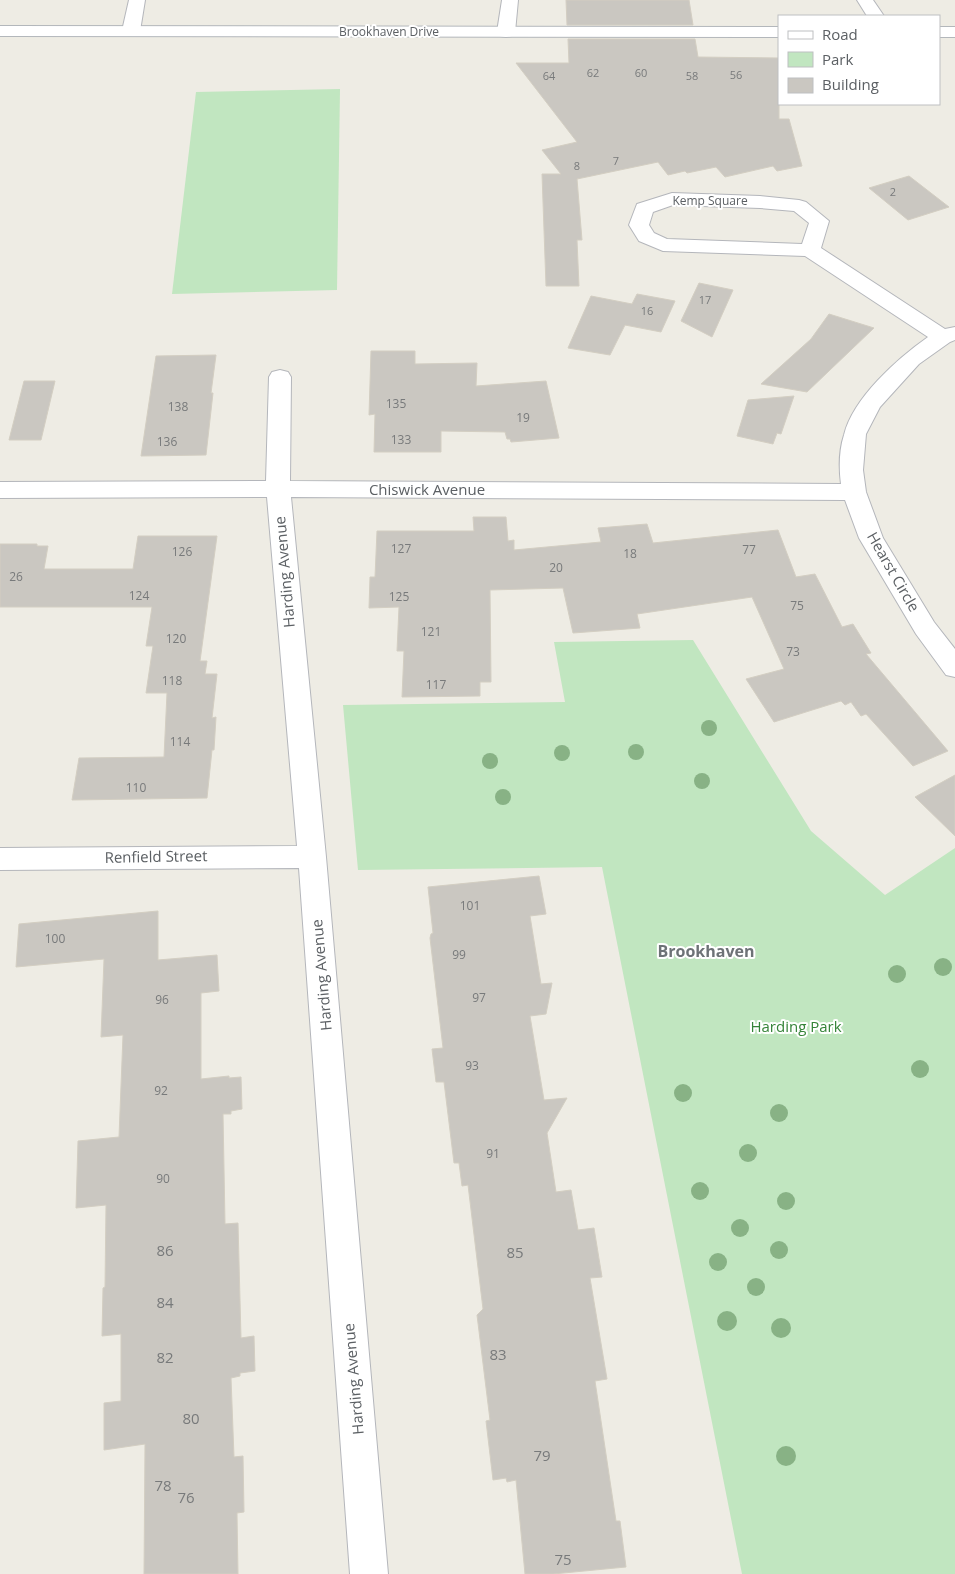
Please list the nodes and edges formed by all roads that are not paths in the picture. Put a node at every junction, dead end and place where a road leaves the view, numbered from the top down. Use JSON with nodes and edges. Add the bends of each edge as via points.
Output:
{"nodes":[{"id":1,"x":137,"y":0,"type":"edge"},
{"id":2,"x":510,"y":0,"type":"edge"},
{"id":3,"x":865,"y":0,"type":"edge"},
{"id":4,"x":874,"y":15,"type":"edge"},
{"id":5,"x":0,"y":31,"type":"edge"},
{"id":6,"x":131,"y":31,"type":"junction"},
{"id":7,"x":506,"y":32,"type":"junction"},
{"id":8,"x":778,"y":32,"type":"edge"},
{"id":9,"x":940,"y":32,"type":"edge"},
{"id":10,"x":955,"y":32,"type":"edge"},
{"id":11,"x":810,"y":250,"type":"junction"},
{"id":12,"x":948,"y":335,"type":"edge"},
{"id":13,"x":280,"y":377,"type":"dead end"},
{"id":14,"x":278,"y":489,"type":"junction"},
{"id":15,"x":0,"y":490,"type":"edge"},
{"id":16,"x":854,"y":492,"type":"junction"},
{"id":17,"x":955,"y":668,"type":"edge"},
{"id":18,"x":312,"y":857,"type":"junction"},
{"id":19,"x":0,"y":858,"type":"edge"},
{"id":20,"x":369,"y":1574,"type":"edge"}],
"edges":[{"from":1,"to":6,"type":"street"},
{"from":2,"to":7,"type":"street"},
{"from":3,"to":4,"type":"street"},
{"from":5,"to":6,"type":"street","name":"Brookhaven Drive"},
{"from":6,"to":7,"type":"street","name":"Brookhaven Drive"},
{"from":7,"to":8,"type":"street","name":"Brookhaven Drive"},
{"from":9,"to":10,"type":"street"},
{"from":11,"to":11,"type":"street","name":"Kemp Square","via":[[819,221],[800,206],[672,199],[644,208],[639,225],[646,237],[663,245]]},
{"from":11,"to":12,"type":"street"},
{"from":12,"to":16,"type":"street","name":"Hearst Circle","via":[[911,360],[870,404],[855,434],[851,470]]},
{"from":13,"to":14,"type":"street","name":"Harding Avenue"},
{"from":14,"to":15,"type":"street","name":"Chiswick Avenue"},
{"from":14,"to":16,"type":"street","name":"Chiswick Avenue"},
{"from":14,"to":18,"type":"street","name":"Harding Avenue"},
{"from":16,"to":17,"type":"street","name":"Hearst Circle","via":[[871,538],[925,628]]},
{"from":18,"to":19,"type":"street","name":"Renfield Street"},
{"from":18,"to":20,"type":"street","name":"Harding Avenue"}]}
